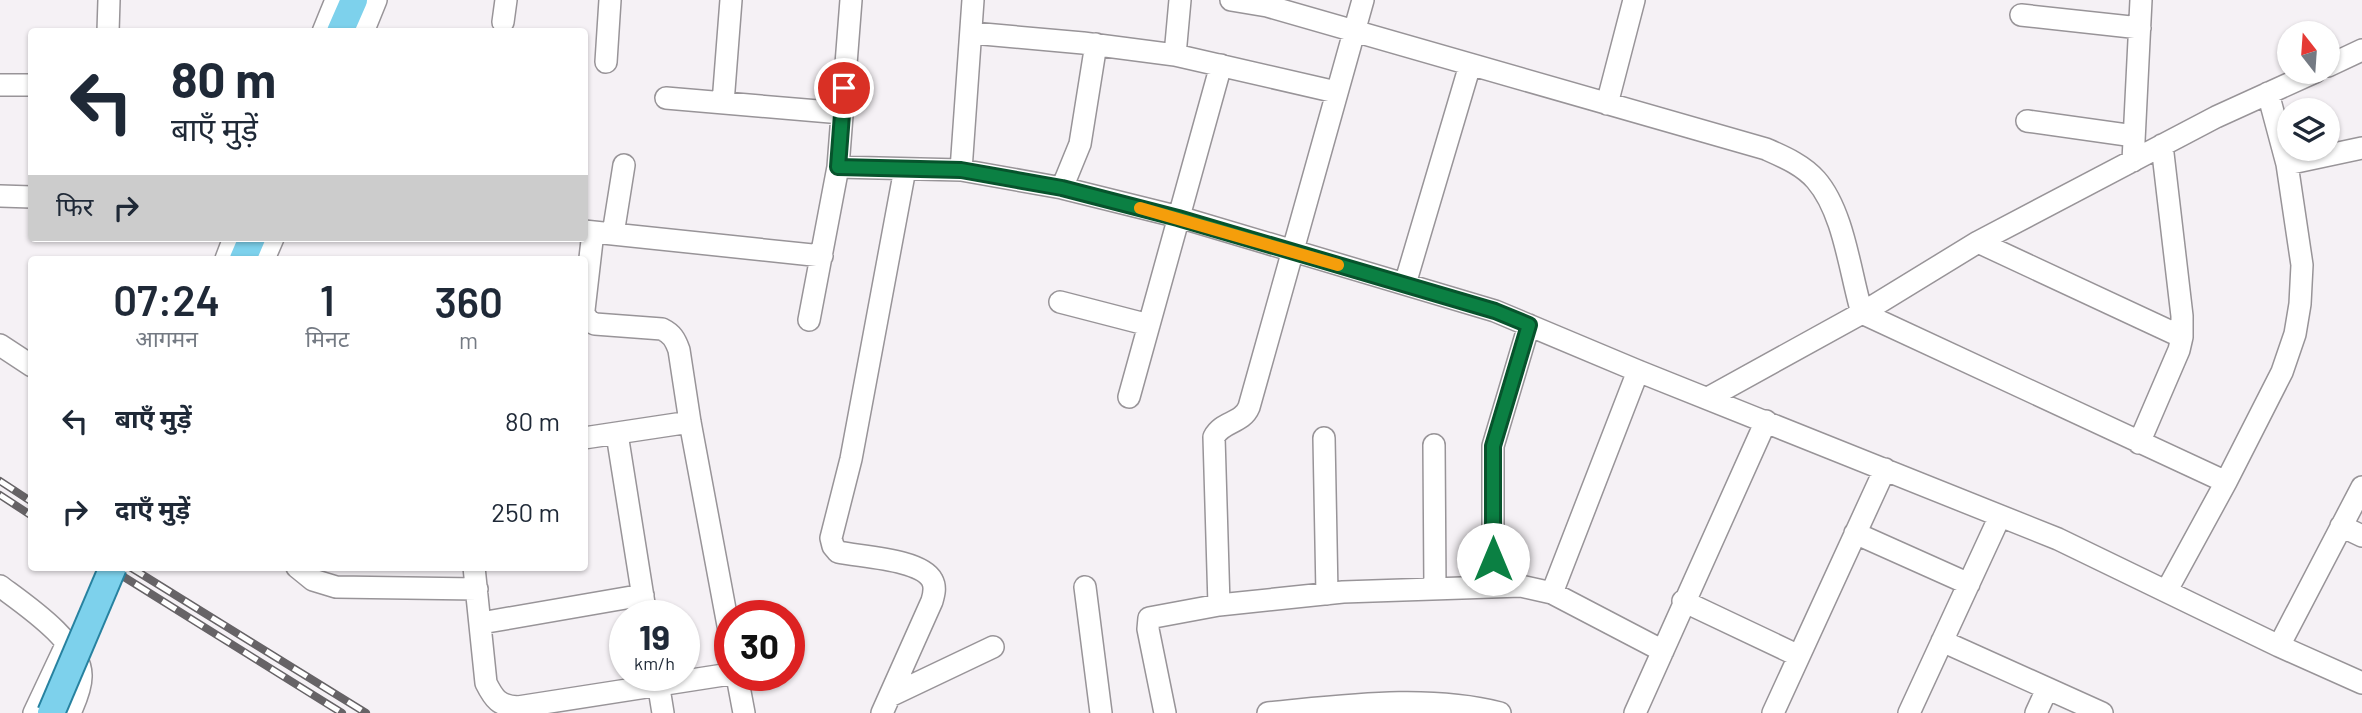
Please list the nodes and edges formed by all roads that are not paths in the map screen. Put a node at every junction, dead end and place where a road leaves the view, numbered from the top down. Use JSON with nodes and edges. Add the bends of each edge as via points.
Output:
{"nodes":[{"id":1,"x":108,"y":0,"type":"edge"},
{"id":2,"x":336,"y":0,"type":"edge"},
{"id":3,"x":354,"y":0,"type":"edge"},
{"id":4,"x":376,"y":0,"type":"edge"},
{"id":5,"x":506,"y":0,"type":"edge"},
{"id":6,"x":610,"y":0,"type":"edge"},
{"id":7,"x":731,"y":0,"type":"edge"},
{"id":8,"x":851,"y":0,"type":"edge"},
{"id":9,"x":973,"y":0,"type":"edge"},
{"id":10,"x":1180,"y":0,"type":"edge"},
{"id":11,"x":1231,"y":0,"type":"edge"},
{"id":12,"x":1363,"y":0,"type":"edge"},
{"id":13,"x":1634,"y":0,"type":"edge"},
{"id":14,"x":2141,"y":0,"type":"edge"},
{"id":15,"x":2021,"y":15,"type":"dead end"},
{"id":16,"x":503,"y":22,"type":"dead end"},
{"id":17,"x":108,"y":28,"type":"edge"},
{"id":18,"x":325,"y":28,"type":"edge"},
{"id":19,"x":342,"y":28,"type":"edge"},
{"id":20,"x":365,"y":28,"type":"edge"},
{"id":21,"x":2140,"y":28,"type":"junction"},
{"id":22,"x":1354,"y":31,"type":"junction"},
{"id":23,"x":972,"y":33,"type":"junction"},
{"id":24,"x":1096,"y":44,"type":"junction"},
{"id":25,"x":2362,"y":50,"type":"edge"},
{"id":26,"x":1175,"y":55,"type":"junction"},
{"id":27,"x":2340,"y":60,"type":"edge"},
{"id":28,"x":606,"y":62,"type":"dead end"},
{"id":29,"x":1221,"y":65,"type":"junction"},
{"id":30,"x":1470,"y":65,"type":"junction"},
{"id":31,"x":2288,"y":84,"type":"edge"},
{"id":32,"x":0,"y":85,"type":"edge"},
{"id":33,"x":28,"y":85,"type":"edge"},
{"id":34,"x":1336,"y":92,"type":"junction"},
{"id":35,"x":2268,"y":93,"type":"junction"},
{"id":36,"x":666,"y":98,"type":"dead end"},
{"id":37,"x":723,"y":103,"type":"junction"},
{"id":38,"x":1607,"y":104,"type":"junction"},
{"id":39,"x":842,"y":113,"type":"junction"},
{"id":40,"x":2027,"y":121,"type":"dead end"},
{"id":41,"x":2134,"y":136,"type":"junction"},
{"id":42,"x":2162,"y":145,"type":"junction"},
{"id":43,"x":2362,"y":148,"type":"edge"},
{"id":44,"x":2133,"y":161,"type":"junction"},
{"id":45,"x":2287,"y":164,"type":"junction"},
{"id":46,"x":624,"y":165,"type":"dead end"},
{"id":47,"x":838,"y":167,"type":"junction"},
{"id":48,"x":905,"y":169,"type":"junction"},
{"id":49,"x":961,"y":170,"type":"junction"},
{"id":50,"x":1062,"y":188,"type":"junction"},
{"id":51,"x":0,"y":196,"type":"edge"},
{"id":52,"x":28,"y":197,"type":"edge"},
{"id":53,"x":1178,"y":218,"type":"junction"},
{"id":54,"x":597,"y":233,"type":"edge"},
{"id":55,"x":1979,"y":242,"type":"junction"},
{"id":56,"x":1293,"y":252,"type":"junction"},
{"id":57,"x":822,"y":256,"type":"junction"},
{"id":58,"x":1405,"y":284,"type":"junction"},
{"id":59,"x":588,"y":288,"type":"edge"},
{"id":60,"x":1060,"y":302,"type":"dead end"},
{"id":61,"x":1863,"y":313,"type":"junction"},
{"id":62,"x":588,"y":319,"type":"edge"},
{"id":63,"x":809,"y":320,"type":"dead end"},
{"id":64,"x":1149,"y":325,"type":"junction"},
{"id":65,"x":1529,"y":325,"type":"junction"},
{"id":66,"x":2182,"y":337,"type":"junction"},
{"id":67,"x":0,"y":345,"type":"edge"},
{"id":68,"x":28,"y":363,"type":"edge"},
{"id":69,"x":1638,"y":371,"type":"junction"},
{"id":70,"x":1129,"y":397,"type":"dead end"},
{"id":71,"x":1708,"y":398,"type":"junction"},
{"id":72,"x":1766,"y":421,"type":"junction"},
{"id":73,"x":690,"y":422,"type":"junction"},
{"id":74,"x":617,"y":434,"type":"junction"},
{"id":75,"x":588,"y":438,"type":"edge"},
{"id":76,"x":1324,"y":438,"type":"dead end"},
{"id":77,"x":2139,"y":443,"type":"junction"},
{"id":78,"x":1434,"y":446,"type":"dead end"},
{"id":79,"x":1885,"y":469,"type":"junction"},
{"id":80,"x":2226,"y":482,"type":"junction"},
{"id":81,"x":2362,"y":486,"type":"edge"},
{"id":82,"x":2000,"y":516,"type":"junction"},
{"id":83,"x":2341,"y":526,"type":"junction"},
{"id":84,"x":1856,"y":533,"type":"junction"},
{"id":85,"x":2362,"y":536,"type":"edge"},
{"id":86,"x":111,"y":571,"type":"edge"},
{"id":87,"x":302,"y":571,"type":"edge"},
{"id":88,"x":475,"y":571,"type":"edge"},
{"id":89,"x":1969,"y":584,"type":"junction"},
{"id":90,"x":1493,"y":585,"type":"junction"},
{"id":91,"x":0,"y":586,"type":"edge"},
{"id":92,"x":1085,"y":587,"type":"dead end"},
{"id":93,"x":477,"y":589,"type":"junction"},
{"id":94,"x":1435,"y":589,"type":"junction"},
{"id":95,"x":2167,"y":590,"type":"junction"},
{"id":96,"x":1552,"y":593,"type":"junction"},
{"id":97,"x":1327,"y":594,"type":"junction"},
{"id":98,"x":644,"y":600,"type":"edge"},
{"id":99,"x":723,"y":600,"type":"edge"},
{"id":100,"x":1683,"y":601,"type":"junction"},
{"id":101,"x":1219,"y":605,"type":"junction"},
{"id":102,"x":609,"y":610,"type":"edge"},
{"id":103,"x":481,"y":623,"type":"junction"},
{"id":104,"x":1942,"y":641,"type":"junction"},
{"id":105,"x":67,"y":643,"type":"junction"},
{"id":106,"x":2279,"y":646,"type":"junction"},
{"id":107,"x":993,"y":647,"type":"dead end"},
{"id":108,"x":1663,"y":650,"type":"junction"},
{"id":109,"x":1799,"y":656,"type":"junction"},
{"id":110,"x":2362,"y":683,"type":"edge"},
{"id":111,"x":609,"y":689,"type":"edge"},
{"id":112,"x":2047,"y":689,"type":"junction"},
{"id":113,"x":659,"y":691,"type":"edge"},
{"id":114,"x":740,"y":691,"type":"edge"},
{"id":115,"x":886,"y":704,"type":"edge"},
{"id":116,"x":1360,"y":709,"type":"edge"},
{"id":117,"x":34,"y":713,"type":"edge"},
{"id":118,"x":51,"y":713,"type":"edge"},
{"id":119,"x":71,"y":713,"type":"edge"},
{"id":120,"x":663,"y":713,"type":"edge"},
{"id":121,"x":744,"y":713,"type":"edge"},
{"id":122,"x":1101,"y":713,"type":"edge"},
{"id":123,"x":1165,"y":713,"type":"edge"},
{"id":124,"x":1268,"y":713,"type":"edge"},
{"id":125,"x":1500,"y":713,"type":"edge"},
{"id":126,"x":1635,"y":713,"type":"edge"},
{"id":127,"x":1773,"y":713,"type":"edge"},
{"id":128,"x":1909,"y":713,"type":"edge"},
{"id":129,"x":2036,"y":713,"type":"edge"},
{"id":130,"x":2102,"y":713,"type":"edge"}],
"edges":[{"from":1,"to":17,"type":"street"},
{"from":2,"to":18,"type":"street"},
{"from":3,"to":19,"type":"main road"},
{"from":4,"to":20,"type":"street"},
{"from":5,"to":16,"type":"street"},
{"from":6,"to":28,"type":"street"},
{"from":7,"to":37,"type":"street"},
{"from":8,"to":39,"type":"street"},
{"from":9,"to":23,"type":"street"},
{"from":10,"to":26,"type":"street"},
{"from":11,"to":22,"type":"street"},
{"from":12,"to":22,"type":"street"},
{"from":13,"to":38,"type":"street"},
{"from":14,"to":21,"type":"street"},
{"from":15,"to":21,"type":"street"},
{"from":21,"to":41,"type":"street"},
{"from":22,"to":30,"type":"street"},
{"from":22,"to":34,"type":"street"},
{"from":23,"to":24,"type":"street"},
{"from":23,"to":49,"type":"street"},
{"from":24,"to":26,"type":"street"},
{"from":24,"to":50,"type":"street","via":[[1080,144]]},
{"from":25,"to":27,"type":"street"},
{"from":26,"to":29,"type":"street"},
{"from":29,"to":34,"type":"street"},
{"from":29,"to":53,"type":"street"},
{"from":30,"to":38,"type":"street"},
{"from":30,"to":58,"type":"street"},
{"from":31,"to":35,"type":"street"},
{"from":32,"to":33,"type":"street"},
{"from":34,"to":56,"type":"street"},
{"from":35,"to":42,"type":"street"},
{"from":35,"to":45,"type":"street"},
{"from":36,"to":37,"type":"street"},
{"from":37,"to":39,"type":"street"},
{"from":38,"to":61,"type":"street","via":[[1766,149],[1794,162],[1816,180],[1830,202]]},
{"from":39,"to":47,"type":"street"},
{"from":40,"to":41,"type":"street"},
{"from":41,"to":44,"type":"street"},
{"from":42,"to":44,"type":"street"},
{"from":42,"to":66,"type":"street"},
{"from":43,"to":45,"type":"street"},
{"from":44,"to":55,"type":"street"},
{"from":45,"to":80,"type":"street","via":[[2302,265],[2301,304],[2282,372]]},
{"from":46,"to":54,"type":"street"},
{"from":47,"to":48,"type":"street"},
{"from":47,"to":57,"type":"street"},
{"from":48,"to":49,"type":"street"},
{"from":48,"to":115,"type":"street","via":[[851,459],[831,538],[838,552],[904,564],[932,579],[932,601]]},
{"from":49,"to":50,"type":"street"},
{"from":50,"to":53,"type":"street"},
{"from":51,"to":52,"type":"street"},
{"from":53,"to":56,"type":"street"},
{"from":53,"to":64,"type":"street"},
{"from":54,"to":57,"type":"street"},
{"from":54,"to":59,"type":"street"},
{"from":55,"to":61,"type":"street"},
{"from":55,"to":66,"type":"street"},
{"from":56,"to":58,"type":"street"},
{"from":56,"to":101,"type":"street","via":[[1246,414],[1224,425],[1214,437]]},
{"from":57,"to":63,"type":"street"},
{"from":58,"to":65,"type":"street"},
{"from":60,"to":64,"type":"street"},
{"from":61,"to":71,"type":"street"},
{"from":61,"to":77,"type":"street"},
{"from":62,"to":73,"type":"street","via":[[670,334],[679,350]]},
{"from":64,"to":70,"type":"street"},
{"from":65,"to":69,"type":"street"},
{"from":65,"to":90,"type":"street","via":[[1493,446]]},
{"from":66,"to":77,"type":"street"},
{"from":67,"to":68,"type":"street"},
{"from":69,"to":71,"type":"street"},
{"from":69,"to":96,"type":"street"},
{"from":71,"to":72,"type":"street"},
{"from":72,"to":79,"type":"street"},
{"from":72,"to":100,"type":"street"},
{"from":73,"to":74,"type":"street"},
{"from":73,"to":99,"type":"street"},
{"from":74,"to":75,"type":"street"},
{"from":74,"to":98,"type":"street"},
{"from":76,"to":97,"type":"street"},
{"from":77,"to":80,"type":"street"},
{"from":78,"to":94,"type":"street"},
{"from":79,"to":82,"type":"street"},
{"from":79,"to":84,"type":"street"},
{"from":80,"to":95,"type":"street"},
{"from":81,"to":83,"type":"street"},
{"from":82,"to":89,"type":"street"},
{"from":82,"to":95,"type":"street"},
{"from":83,"to":85,"type":"street"},
{"from":83,"to":106,"type":"street"},
{"from":84,"to":89,"type":"street"},
{"from":84,"to":109,"type":"street"},
{"from":86,"to":118,"type":"main road","bridge":true},
{"from":87,"to":93,"type":"street","via":[[336,587]]},
{"from":88,"to":93,"type":"street"},
{"from":89,"to":104,"type":"street"},
{"from":90,"to":94,"type":"street"},
{"from":90,"to":96,"type":"street"},
{"from":91,"to":105,"type":"street","via":[[54,627]]},
{"from":92,"to":122,"type":"street"},
{"from":93,"to":103,"type":"street"},
{"from":94,"to":97,"type":"street"},
{"from":95,"to":106,"type":"street"},
{"from":96,"to":108,"type":"street"},
{"from":97,"to":101,"type":"street"},
{"from":100,"to":108,"type":"street"},
{"from":100,"to":109,"type":"street"},
{"from":101,"to":123,"type":"street","via":[[1149,618]]},
{"from":102,"to":103,"type":"street"},
{"from":103,"to":111,"type":"street","via":[[486,682],[493,699],[503,706]]},
{"from":104,"to":112,"type":"street"},
{"from":104,"to":128,"type":"street"},
{"from":105,"to":117,"type":"street"},
{"from":105,"to":119,"type":"street","via":[[82,675]]},
{"from":106,"to":110,"type":"street"},
{"from":107,"to":115,"type":"street"},
{"from":108,"to":126,"type":"street"},
{"from":109,"to":127,"type":"street"},
{"from":112,"to":129,"type":"street"},
{"from":112,"to":130,"type":"street"},
{"from":113,"to":120,"type":"street"},
{"from":114,"to":121,"type":"street"},
{"from":116,"to":124,"type":"street"},
{"from":116,"to":125,"type":"street","via":[[1428,704]]}]}
